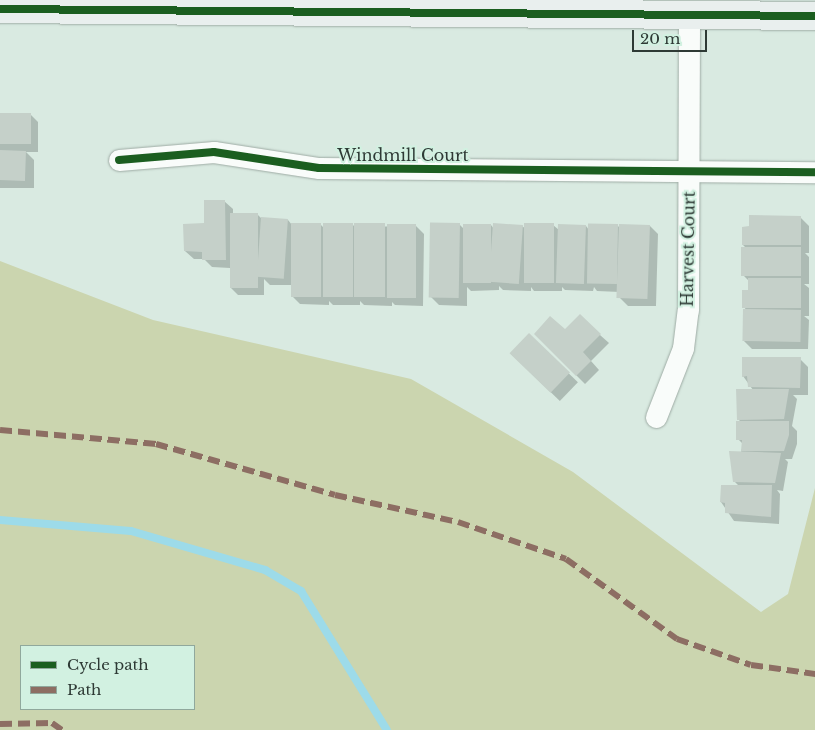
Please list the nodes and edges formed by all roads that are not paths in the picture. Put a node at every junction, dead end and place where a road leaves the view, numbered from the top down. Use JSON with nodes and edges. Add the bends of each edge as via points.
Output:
{"nodes":[{"id":1,"x":0,"y":9,"type":"edge"},
{"id":2,"x":689,"y":15,"type":"junction"},
{"id":3,"x":815,"y":16,"type":"edge"},
{"id":4,"x":119,"y":160,"type":"dead end"},
{"id":5,"x":689,"y":171,"type":"junction"},
{"id":6,"x":815,"y":172,"type":"edge"},
{"id":7,"x":656,"y":418,"type":"dead end"}],
"edges":[{"from":1,"to":2,"type":"main road"},
{"from":2,"to":3,"type":"main road"},
{"from":2,"to":5,"type":"street","name":"Harvest Court"},
{"from":4,"to":5,"type":"street","name":"Windmill Court","via":[[214,152],[319,168]]},
{"from":5,"to":6,"type":"street","name":"Windmill Court"},
{"from":5,"to":7,"type":"street","name":"Harvest Court","via":[[688,310],[683,348]]}]}
